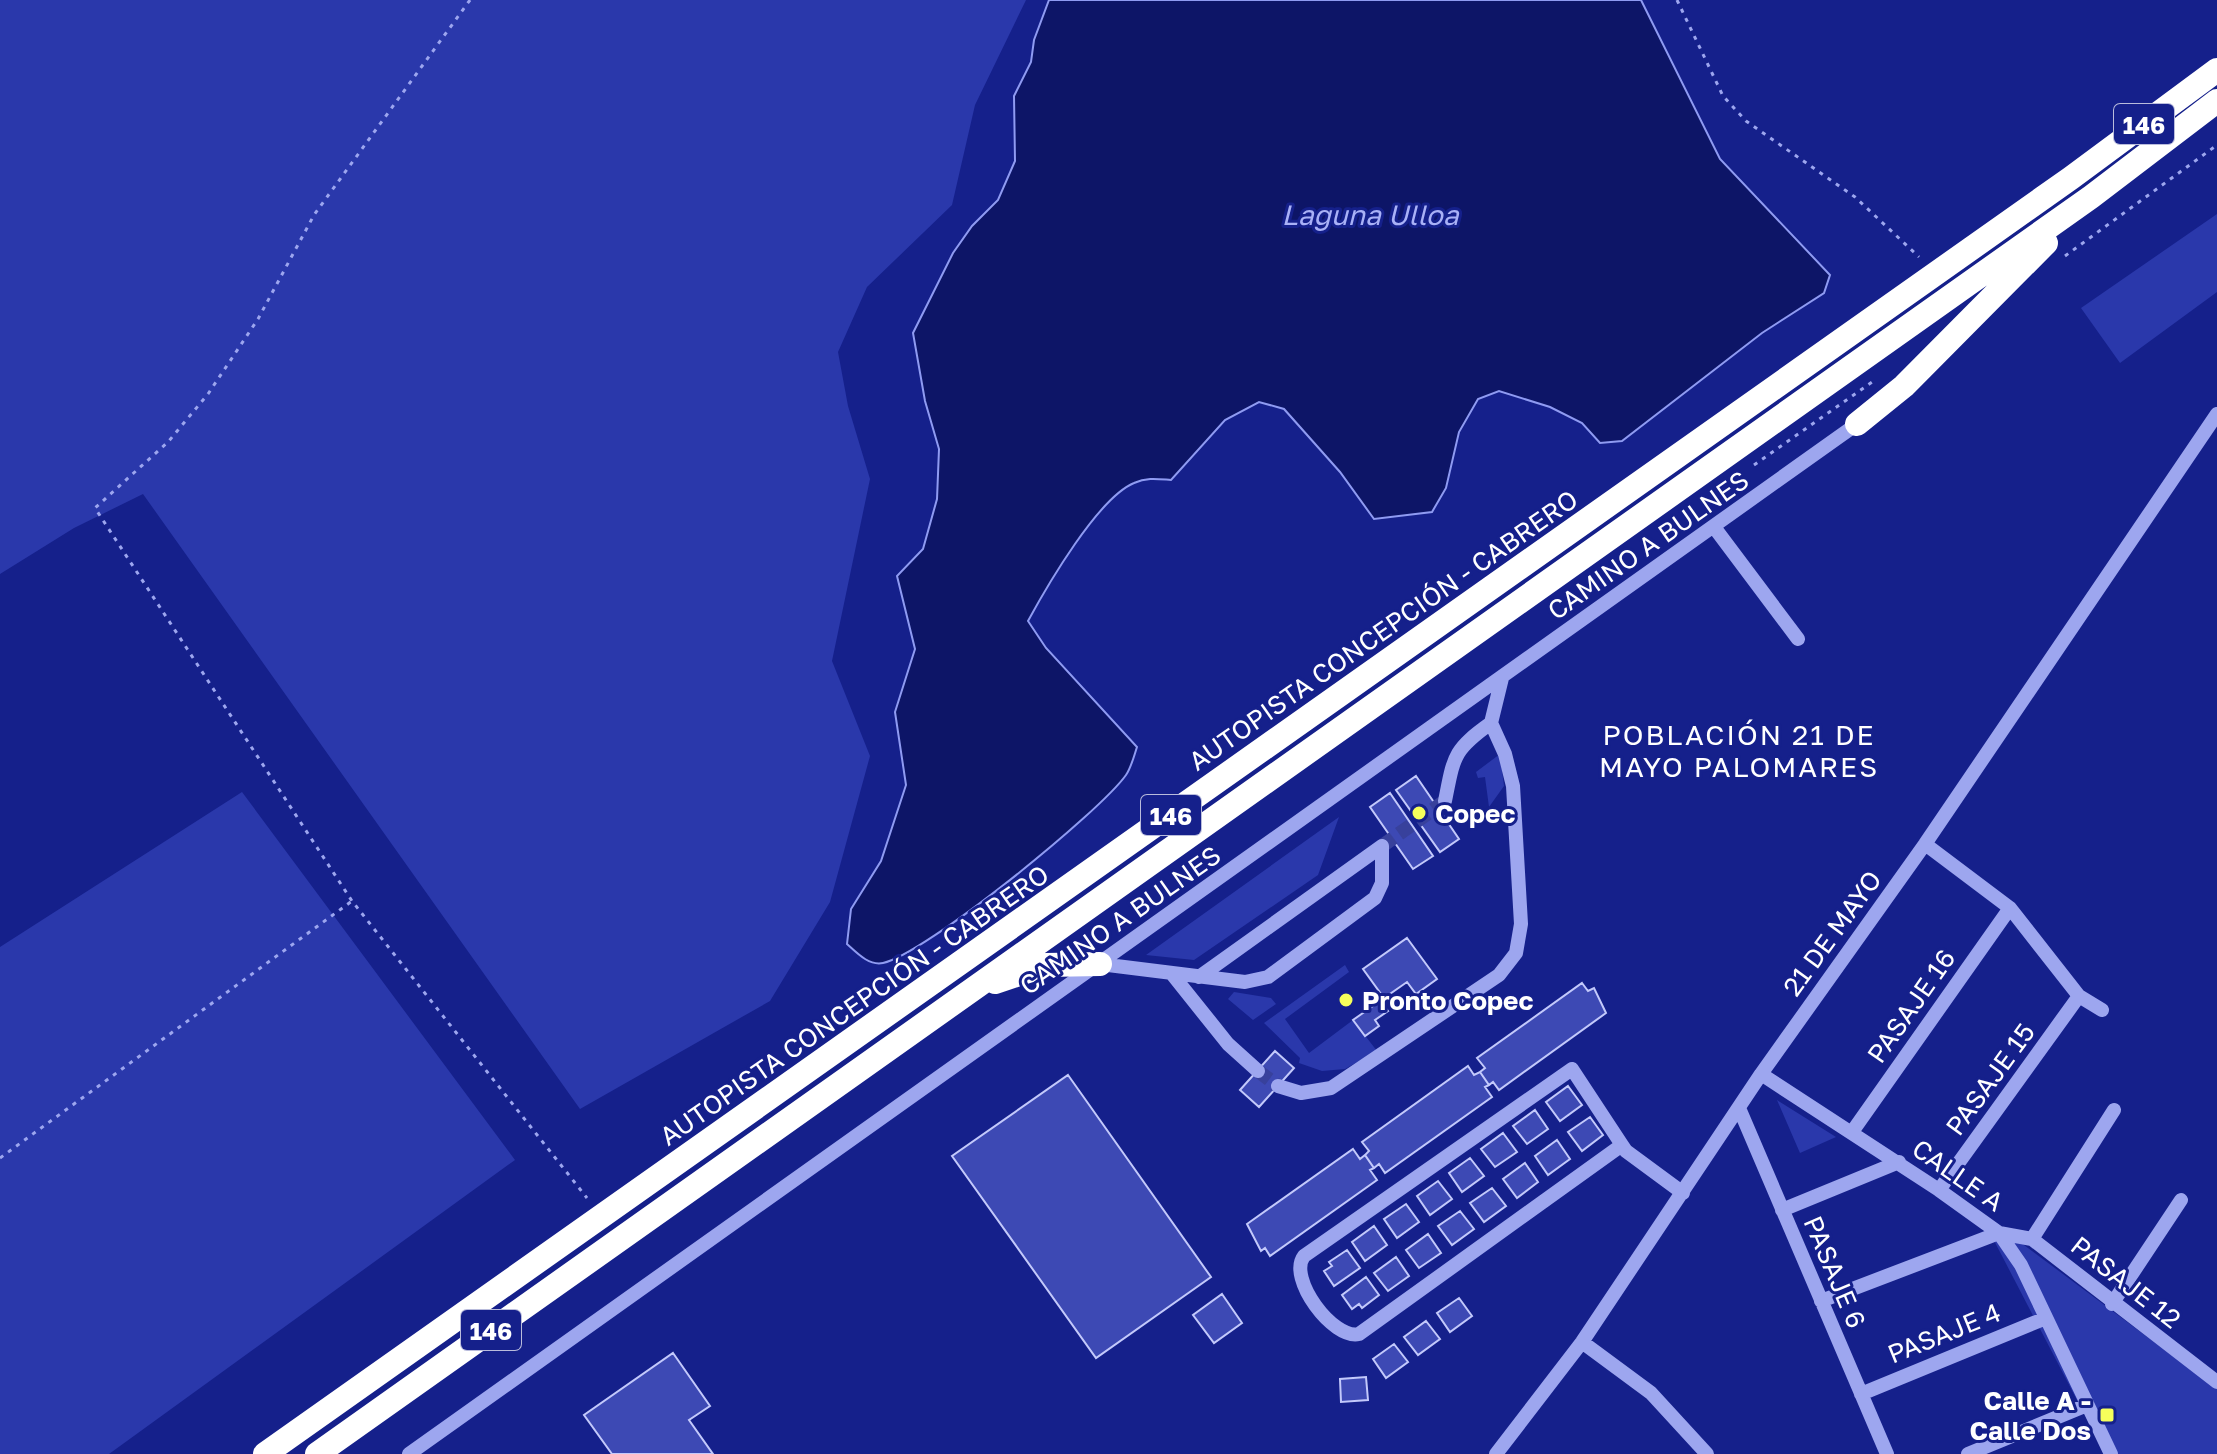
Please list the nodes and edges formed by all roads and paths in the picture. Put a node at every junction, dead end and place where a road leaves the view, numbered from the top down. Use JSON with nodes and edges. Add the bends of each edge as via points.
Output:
{"nodes":[{"id":1,"x":470,"y":0,"type":"edge"},
{"id":2,"x":1677,"y":0,"type":"edge"},
{"id":3,"x":2217,"y":70,"type":"edge"},
{"id":4,"x":2217,"y":101,"type":"edge"},
{"id":5,"x":2091,"y":197,"type":"junction"},
{"id":6,"x":1936,"y":274,"type":"junction"},
{"id":7,"x":2217,"y":414,"type":"edge"},
{"id":8,"x":1857,"y":424,"type":"joint"},
{"id":9,"x":1714,"y":527,"type":"junction"},
{"id":10,"x":1798,"y":639,"type":"dead end"},
{"id":11,"x":1502,"y":678,"type":"junction"},
{"id":12,"x":1491,"y":723,"type":"junction"},
{"id":13,"x":1445,"y":801,"type":"tunnel mouth"},
{"id":14,"x":1925,"y":844,"type":"junction"},
{"id":15,"x":352,"y":901,"type":"junction"},
{"id":16,"x":2010,"y":908,"type":"junction"},
{"id":17,"x":1100,"y":964,"type":"junction"},
{"id":18,"x":1172,"y":974,"type":"junction"},
{"id":19,"x":1199,"y":977,"type":"junction"},
{"id":20,"x":967,"y":993,"type":"junction"},
{"id":21,"x":2079,"y":996,"type":"junction"},
{"id":22,"x":2102,"y":1010,"type":"dead end"},
{"id":23,"x":1258,"y":1071,"type":"tunnel mouth"},
{"id":24,"x":1761,"y":1074,"type":"junction"},
{"id":25,"x":1278,"y":1086,"type":"tunnel mouth"},
{"id":26,"x":1739,"y":1108,"type":"junction"},
{"id":27,"x":2114,"y":1110,"type":"dead end"},
{"id":28,"x":1852,"y":1132,"type":"junction"},
{"id":29,"x":1622,"y":1145,"type":"junction"},
{"id":30,"x":0,"y":1158,"type":"edge"},
{"id":31,"x":1899,"y":1162,"type":"junction"},
{"id":32,"x":1939,"y":1190,"type":"junction"},
{"id":33,"x":1683,"y":1193,"type":"junction"},
{"id":34,"x":2181,"y":1200,"type":"dead end"},
{"id":35,"x":1782,"y":1210,"type":"junction"},
{"id":36,"x":602,"y":1217,"type":"junction"},
{"id":37,"x":1999,"y":1233,"type":"junction"},
{"id":38,"x":2032,"y":1239,"type":"junction"},
{"id":39,"x":1821,"y":1301,"type":"junction"},
{"id":40,"x":2112,"y":1304,"type":"junction"},
{"id":41,"x":2046,"y":1318,"type":"junction"},
{"id":42,"x":1582,"y":1342,"type":"junction"},
{"id":43,"x":2217,"y":1382,"type":"edge"},
{"id":44,"x":1861,"y":1394,"type":"junction"},
{"id":45,"x":2087,"y":1405,"type":"junction"},
{"id":46,"x":265,"y":1454,"type":"edge"},
{"id":47,"x":317,"y":1454,"type":"edge"},
{"id":48,"x":409,"y":1454,"type":"edge"},
{"id":49,"x":1496,"y":1454,"type":"edge"},
{"id":50,"x":1707,"y":1454,"type":"edge"},
{"id":51,"x":1887,"y":1454,"type":"edge"},
{"id":52,"x":1968,"y":1454,"type":"edge"},
{"id":53,"x":2111,"y":1454,"type":"edge"}],
"edges":[{"from":1,"to":15,"type":"path","via":[[314,215],[258,319],[208,394],[168,442],[95,508]]},
{"from":2,"to":6,"type":"path","via":[[1705,65],[1746,121],[1855,197]]},
{"from":3,"to":6,"type":"highway","name":"AUTOPISTA CONCEPCIÓN - CABRERO","number":"146"},
{"from":4,"to":5,"type":"highway","name":"AUTOPISTA CONCEPCIÓN - CABRERO","number":"146"},
{"from":5,"to":8,"type":"highway","via":[[1904,386]]},
{"from":5,"to":20,"type":"highway","name":"AUTOPISTA CONCEPCIÓN - CABRERO","number":"146"},
{"from":6,"to":36,"type":"highway","name":"AUTOPISTA CONCEPCIÓN - CABRERO","number":"146"},
{"from":7,"to":14,"type":"street","name":"21 DE MAYO"},
{"from":8,"to":9,"type":"street","name":"CAMINO A BULNES"},
{"from":9,"to":10,"type":"street"},
{"from":9,"to":11,"type":"street","name":"CAMINO A BULNES"},
{"from":11,"to":12,"type":"street"},
{"from":11,"to":17,"type":"street","name":"CAMINO A BULNES"},
{"from":12,"to":13,"type":"street","via":[[1463,743],[1453,761]]},
{"from":12,"to":25,"type":"street","via":[[1513,786],[1521,934],[1509,965],[1331,1088],[1301,1093]]},
{"from":14,"to":16,"type":"street"},
{"from":14,"to":24,"type":"street","name":"21 DE MAYO"},
{"from":15,"to":30,"type":"path"},
{"from":15,"to":36,"type":"path"},
{"from":16,"to":21,"type":"street"},
{"from":16,"to":28,"type":"street","name":"PASAJE 16"},
{"from":17,"to":18,"type":"street"},
{"from":17,"to":20,"type":"highway","via":[[1046,965]]},
{"from":17,"to":48,"type":"street","name":"CAMINO A BULNES"},
{"from":18,"to":19,"type":"street"},
{"from":18,"to":23,"type":"street","via":[[1228,1044]]},
{"from":19,"to":19,"type":"street","via":[[1257,981],[1329,934],[1375,898],[1382,883],[1382,846]]},
{"from":20,"to":47,"type":"highway","name":"AUTOPISTA CONCEPCIÓN - CABRERO","number":"146"},
{"from":21,"to":22,"type":"street"},
{"from":21,"to":32,"type":"street","name":"PASAJE 15"},
{"from":24,"to":26,"type":"street","name":"21 DE MAYO"},
{"from":24,"to":28,"type":"street","name":"CALLE A"},
{"from":26,"to":33,"type":"street","name":"21 DE MAYO"},
{"from":26,"to":35,"type":"street","name":"PASAJE 6"},
{"from":27,"to":38,"type":"street"},
{"from":28,"to":31,"type":"street","name":"CALLE A"},
{"from":29,"to":29,"type":"street","via":[[1572,1069],[1304,1256],[1300,1279],[1336,1330],[1359,1334]]},
{"from":29,"to":33,"type":"street","via":[[1638,1163]]},
{"from":31,"to":32,"type":"street","name":"CALLE A"},
{"from":31,"to":35,"type":"street"},
{"from":32,"to":37,"type":"street","name":"CALLE A"},
{"from":33,"to":42,"type":"street","name":"21 DE MAYO"},
{"from":34,"to":40,"type":"street"},
{"from":35,"to":39,"type":"street","name":"PASAJE 6"},
{"from":36,"to":46,"type":"highway","name":"AUTOPISTA CONCEPCIÓN - CABRERO","number":"146"},
{"from":37,"to":38,"type":"street","name":"PASAJE 12"},
{"from":37,"to":39,"type":"street"},
{"from":37,"to":41,"type":"street","name":"CALLE A"},
{"from":38,"to":40,"type":"street","name":"PASAJE 12"},
{"from":39,"to":44,"type":"street","name":"PASAJE 6"},
{"from":40,"to":43,"type":"street","name":"PASAJE 12"},
{"from":41,"to":44,"type":"street","name":"PASAJE 4"},
{"from":41,"to":45,"type":"street","name":"CALLE A"},
{"from":42,"to":49,"type":"street","name":"21 DE MAYO"},
{"from":42,"to":50,"type":"street","via":[[1651,1393]]},
{"from":44,"to":51,"type":"street","name":"PASAJE 6"},
{"from":45,"to":52,"type":"street"},
{"from":45,"to":53,"type":"street","name":"CALLE A"}]}
